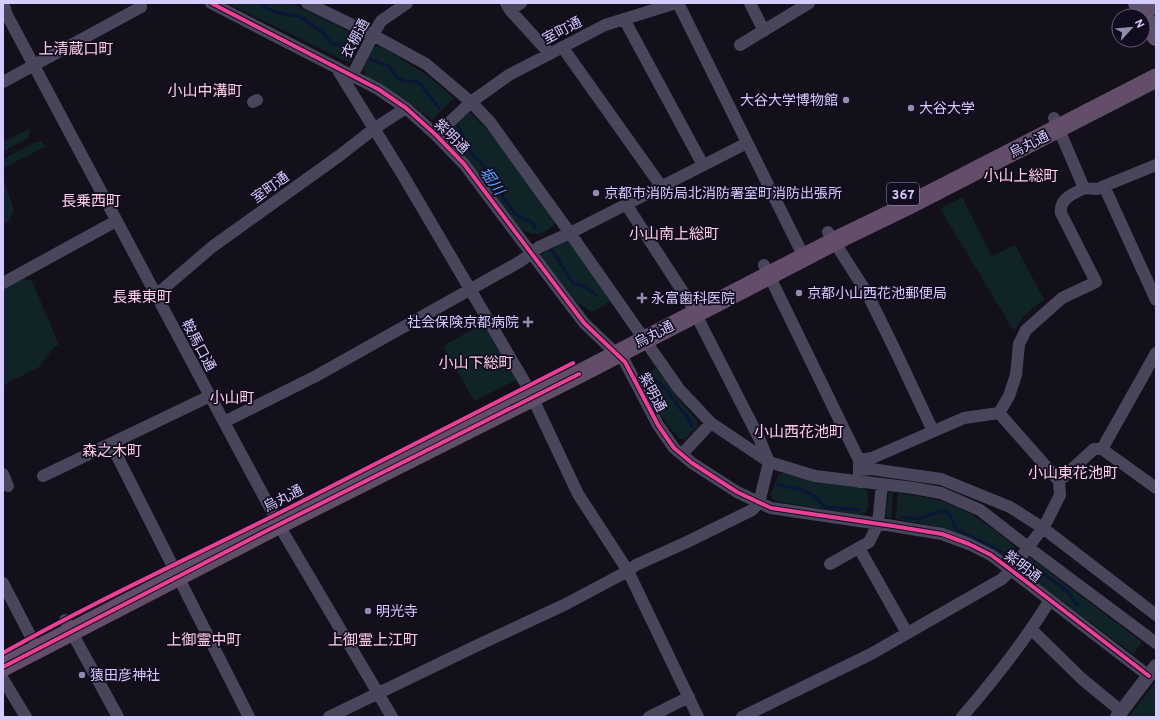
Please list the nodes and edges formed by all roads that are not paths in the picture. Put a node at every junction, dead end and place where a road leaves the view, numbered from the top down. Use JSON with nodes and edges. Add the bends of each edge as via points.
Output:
{"nodes":[{"id":1,"x":3,"y":3,"type":"edge"},
{"id":2,"x":140,"y":3,"type":"edge"},
{"id":3,"x":211,"y":3,"type":"edge"},
{"id":4,"x":307,"y":3,"type":"edge"},
{"id":5,"x":407,"y":3,"type":"edge"},
{"id":6,"x":521,"y":3,"type":"edge"},
{"id":7,"x":677,"y":3,"type":"edge"},
{"id":8,"x":750,"y":3,"type":"edge"},
{"id":9,"x":809,"y":3,"type":"edge"},
{"id":10,"x":1137,"y":3,"type":"edge"},
{"id":11,"x":508,"y":6,"type":"edge"},
{"id":12,"x":624,"y":19,"type":"junction"},
{"id":13,"x":764,"y":31,"type":"junction"},
{"id":14,"x":372,"y":35,"type":"junction"},
{"id":15,"x":1156,"y":37,"type":"edge"},
{"id":16,"x":740,"y":45,"type":"dead end"},
{"id":17,"x":563,"y":48,"type":"junction"},
{"id":18,"x":550,"y":54,"type":"junction"},
{"id":19,"x":33,"y":65,"type":"junction"},
{"id":20,"x":1156,"y":66,"type":"edge"},
{"id":21,"x":336,"y":67,"type":"junction"},
{"id":22,"x":352,"y":76,"type":"junction"},
{"id":23,"x":1156,"y":78,"type":"edge"},
{"id":24,"x":3,"y":82,"type":"edge"},
{"id":25,"x":471,"y":102,"type":"junction"},
{"id":26,"x":406,"y":108,"type":"junction"},
{"id":27,"x":1056,"y":124,"type":"junction"},
{"id":28,"x":375,"y":128,"type":"junction"},
{"id":29,"x":436,"y":135,"type":"junction"},
{"id":30,"x":747,"y":143,"type":"junction"},
{"id":31,"x":703,"y":165,"type":"junction"},
{"id":32,"x":1156,"y":165,"type":"edge"},
{"id":33,"x":661,"y":186,"type":"junction"},
{"id":34,"x":1104,"y":186,"type":"junction"},
{"id":35,"x":1084,"y":188,"type":"junction"},
{"id":36,"x":626,"y":204,"type":"junction"},
{"id":37,"x":116,"y":220,"type":"junction"},
{"id":38,"x":570,"y":233,"type":"junction"},
{"id":39,"x":831,"y":237,"type":"junction"},
{"id":40,"x":799,"y":247,"type":"junction"},
{"id":41,"x":531,"y":253,"type":"junction"},
{"id":42,"x":767,"y":270,"type":"junction"},
{"id":43,"x":3,"y":283,"type":"edge"},
{"id":44,"x":469,"y":290,"type":"junction"},
{"id":45,"x":156,"y":295,"type":"junction"},
{"id":46,"x":1156,"y":300,"type":"edge"},
{"id":47,"x":693,"y":308,"type":"junction"},
{"id":48,"x":641,"y":335,"type":"junction"},
{"id":49,"x":612,"y":350,"type":"junction"},
{"id":50,"x":1156,"y":353,"type":"edge"},
{"id":51,"x":529,"y":391,"type":"junction"},
{"id":52,"x":210,"y":396,"type":"junction"},
{"id":53,"x":999,"y":412,"type":"junction"},
{"id":54,"x":224,"y":422,"type":"junction"},
{"id":55,"x":710,"y":423,"type":"junction"},
{"id":56,"x":933,"y":431,"type":"junction"},
{"id":57,"x":111,"y":444,"type":"junction"},
{"id":58,"x":1102,"y":449,"type":"junction"},
{"id":59,"x":682,"y":454,"type":"junction"},
{"id":60,"x":769,"y":462,"type":"junction"},
{"id":61,"x":859,"y":471,"type":"junction"},
{"id":62,"x":3,"y":474,"type":"edge"},
{"id":63,"x":43,"y":476,"type":"dead end"},
{"id":64,"x":1059,"y":481,"type":"junction"},
{"id":65,"x":882,"y":484,"type":"junction"},
{"id":66,"x":8,"y":486,"type":"dead end"},
{"id":67,"x":1156,"y":488,"type":"edge"},
{"id":68,"x":759,"y":503,"type":"junction"},
{"id":69,"x":277,"y":520,"type":"junction"},
{"id":70,"x":878,"y":524,"type":"junction"},
{"id":71,"x":1043,"y":528,"type":"junction"},
{"id":72,"x":1028,"y":547,"type":"junction"},
{"id":73,"x":859,"y":548,"type":"junction"},
{"id":74,"x":830,"y":564,"type":"dead end"},
{"id":75,"x":175,"y":570,"type":"junction"},
{"id":76,"x":1011,"y":570,"type":"junction"},
{"id":77,"x":628,"y":571,"type":"junction"},
{"id":78,"x":3,"y":583,"type":"edge"},
{"id":79,"x":1050,"y":600,"type":"junction"},
{"id":80,"x":1156,"y":615,"type":"edge"},
{"id":81,"x":68,"y":626,"type":"junction"},
{"id":82,"x":1032,"y":630,"type":"junction"},
{"id":83,"x":907,"y":633,"type":"junction"},
{"id":84,"x":31,"y":637,"type":"junction"},
{"id":85,"x":1156,"y":643,"type":"edge"},
{"id":86,"x":3,"y":654,"type":"edge"},
{"id":87,"x":3,"y":667,"type":"edge"},
{"id":88,"x":1152,"y":671,"type":"edge"},
{"id":89,"x":3,"y":679,"type":"edge"},
{"id":90,"x":379,"y":693,"type":"junction"},
{"id":91,"x":689,"y":697,"type":"junction"},
{"id":92,"x":1119,"y":714,"type":"edge"},
{"id":93,"x":26,"y":717,"type":"edge"},
{"id":94,"x":118,"y":717,"type":"edge"},
{"id":95,"x":249,"y":717,"type":"edge"},
{"id":96,"x":329,"y":717,"type":"edge"},
{"id":97,"x":392,"y":717,"type":"edge"},
{"id":98,"x":649,"y":717,"type":"edge"},
{"id":99,"x":698,"y":717,"type":"edge"},
{"id":100,"x":742,"y":717,"type":"edge"},
{"id":101,"x":962,"y":717,"type":"edge"}],
"edges":[{"from":1,"to":19,"type":"street","name":"鞍馬口通","via":[[7,16]]},
{"from":2,"to":19,"type":"street","via":[[141,7]]},
{"from":3,"to":21,"type":"street","name":"紫明通"},
{"from":4,"to":14,"type":"street","name":"紫明通"},
{"from":5,"to":14,"type":"street","name":"衣棚通","via":[[381,21]]},
{"from":6,"to":11,"type":"street"},
{"from":7,"to":12,"type":"street","name":"室町通"},
{"from":7,"to":30,"type":"street"},
{"from":8,"to":13,"type":"street"},
{"from":9,"to":13,"type":"street"},
{"from":10,"to":15,"type":"main road"},
{"from":11,"to":18,"type":"street"},
{"from":12,"to":17,"type":"street","name":"室町通","via":[[605,25]]},
{"from":12,"to":31,"type":"street"},
{"from":13,"to":16,"type":"street"},
{"from":14,"to":22,"type":"street","name":"衣棚通"},
{"from":14,"to":25,"type":"street","name":"紫明通","via":[[426,64]]},
{"from":17,"to":18,"type":"street","name":"室町通"},
{"from":17,"to":33,"type":"street"},
{"from":18,"to":25,"type":"street","name":"室町通","via":[[509,75]]},
{"from":19,"to":24,"type":"street"},
{"from":19,"to":37,"type":"street","name":"鞍馬口通"},
{"from":20,"to":27,"type":"highway","name":"烏丸通","number":"367"},
{"from":21,"to":22,"type":"street","name":"紫明通"},
{"from":21,"to":28,"type":"street"},
{"from":22,"to":26,"type":"street","name":"紫明通","via":[[378,89]]},
{"from":23,"to":27,"type":"highway","name":"烏丸通","number":"367"},
{"from":25,"to":29,"type":"street","name":"室町通"},
{"from":25,"to":38,"type":"street","name":"紫明通","via":[[490,122]]},
{"from":26,"to":28,"type":"street","name":"室町通"},
{"from":26,"to":29,"type":"street","name":"紫明通"},
{"from":27,"to":35,"type":"street"},
{"from":27,"to":39,"type":"highway","name":"烏丸通","number":"367","via":[[907,206]]},
{"from":28,"to":44,"type":"street"},
{"from":28,"to":45,"type":"street","name":"室町通","via":[[212,246]]},
{"from":29,"to":41,"type":"street","name":"紫明通","via":[[464,164]]},
{"from":30,"to":31,"type":"street"},
{"from":30,"to":40,"type":"street"},
{"from":31,"to":33,"type":"street"},
{"from":32,"to":34,"type":"street"},
{"from":33,"to":36,"type":"street"},
{"from":34,"to":35,"type":"street","via":[[1097,189]]},
{"from":34,"to":46,"type":"street"},
{"from":35,"to":53,"type":"street","via":[[1067,197],[1060,210],[1096,282],[1062,298],[1026,330],[1019,344],[1016,375],[1009,396]]},
{"from":36,"to":38,"type":"street"},
{"from":36,"to":47,"type":"street"},
{"from":37,"to":43,"type":"street"},
{"from":37,"to":45,"type":"street","name":"鞍馬口通"},
{"from":38,"to":41,"type":"street"},
{"from":38,"to":48,"type":"street","name":"紫明通"},
{"from":39,"to":40,"type":"highway","name":"烏丸通","number":"367"},
{"from":39,"to":42,"type":"highway","name":"烏丸通","number":"367"},
{"from":39,"to":56,"type":"street","via":[[867,293]]},
{"from":40,"to":42,"type":"highway","name":"烏丸通","number":"367"},
{"from":41,"to":44,"type":"street"},
{"from":41,"to":49,"type":"street","name":"紫明通","via":[[584,323]]},
{"from":42,"to":47,"type":"highway","name":"烏丸通","number":"367"},
{"from":42,"to":61,"type":"street"},
{"from":44,"to":51,"type":"street"},
{"from":44,"to":54,"type":"street","via":[[316,376]]},
{"from":45,"to":52,"type":"street","name":"鞍馬口通"},
{"from":47,"to":48,"type":"highway","name":"烏丸通","number":"367"},
{"from":47,"to":60,"type":"street","via":[[751,421]]},
{"from":48,"to":49,"type":"highway","name":"烏丸通","number":"367"},
{"from":48,"to":55,"type":"street","name":"紫明通","via":[[678,388]]},
{"from":49,"to":51,"type":"highway","name":"烏丸通","number":"367"},
{"from":49,"to":59,"type":"street","name":"紫明通","via":[[625,362],[658,425],[674,448]]},
{"from":50,"to":58,"type":"street"},
{"from":51,"to":69,"type":"highway","name":"烏丸通","number":"367"},
{"from":51,"to":77,"type":"street","via":[[578,494]]},
{"from":52,"to":54,"type":"street","name":"鞍馬口通"},
{"from":52,"to":57,"type":"street"},
{"from":53,"to":56,"type":"street","via":[[964,418]]},
{"from":53,"to":64,"type":"street"},
{"from":54,"to":69,"type":"street","name":"鞍馬口通"},
{"from":55,"to":59,"type":"street"},
{"from":55,"to":60,"type":"street","name":"紫明通"},
{"from":56,"to":61,"type":"street","via":[[872,458]]},
{"from":57,"to":63,"type":"street"},
{"from":57,"to":75,"type":"street"},
{"from":58,"to":64,"type":"street","via":[[1094,449]]},
{"from":58,"to":67,"type":"street"},
{"from":59,"to":68,"type":"street","name":"紫明通","via":[[724,484]]},
{"from":60,"to":61,"type":"street","name":"紫明通","via":[[815,476]]},
{"from":60,"to":68,"type":"street"},
{"from":61,"to":65,"type":"street","name":"紫明通"},
{"from":61,"to":71,"type":"street","via":[[884,470],[941,479],[1010,507]]},
{"from":62,"to":66,"type":"street"},
{"from":64,"to":71,"type":"street","via":[[1060,495]]},
{"from":65,"to":70,"type":"street"},
{"from":65,"to":72,"type":"street","name":"紫明通","via":[[941,493],[974,507]]},
{"from":68,"to":70,"type":"street","name":"紫明通","via":[[771,508]]},
{"from":68,"to":77,"type":"street","via":[[752,510]]},
{"from":69,"to":75,"type":"highway","name":"烏丸通","number":"367"},
{"from":69,"to":90,"type":"street","name":"鞍馬口通"},
{"from":70,"to":73,"type":"street","via":[[868,542]]},
{"from":70,"to":76,"type":"street","name":"紫明通","via":[[942,534],[991,555]]},
{"from":71,"to":72,"type":"street"},
{"from":71,"to":80,"type":"street"},
{"from":72,"to":76,"type":"street"},
{"from":72,"to":85,"type":"street","name":"紫明通"},
{"from":73,"to":74,"type":"street"},
{"from":73,"to":83,"type":"street"},
{"from":75,"to":81,"type":"highway","name":"烏丸通","number":"367"},
{"from":75,"to":95,"type":"street"},
{"from":76,"to":79,"type":"street","name":"紫明通"},
{"from":76,"to":83,"type":"street","via":[[1002,580]]},
{"from":77,"to":90,"type":"street","via":[[566,604]]},
{"from":77,"to":91,"type":"street"},
{"from":78,"to":84,"type":"street"},
{"from":79,"to":82,"type":"street"},
{"from":79,"to":88,"type":"street","name":"紫明通"},
{"from":81,"to":84,"type":"highway","name":"烏丸通","number":"367"},
{"from":81,"to":87,"type":"highway","name":"烏丸通","number":"367"},
{"from":81,"to":94,"type":"street"},
{"from":82,"to":92,"type":"street"},
{"from":82,"to":101,"type":"street","via":[[994,681]]},
{"from":83,"to":100,"type":"street","via":[[871,654]]},
{"from":84,"to":86,"type":"highway","name":"烏丸通","number":"367"},
{"from":88,"to":92,"type":"street"},
{"from":89,"to":93,"type":"street"},
{"from":90,"to":96,"type":"street"},
{"from":90,"to":97,"type":"street","name":"鞍馬口通"},
{"from":91,"to":98,"type":"street"},
{"from":91,"to":99,"type":"street"}]}
